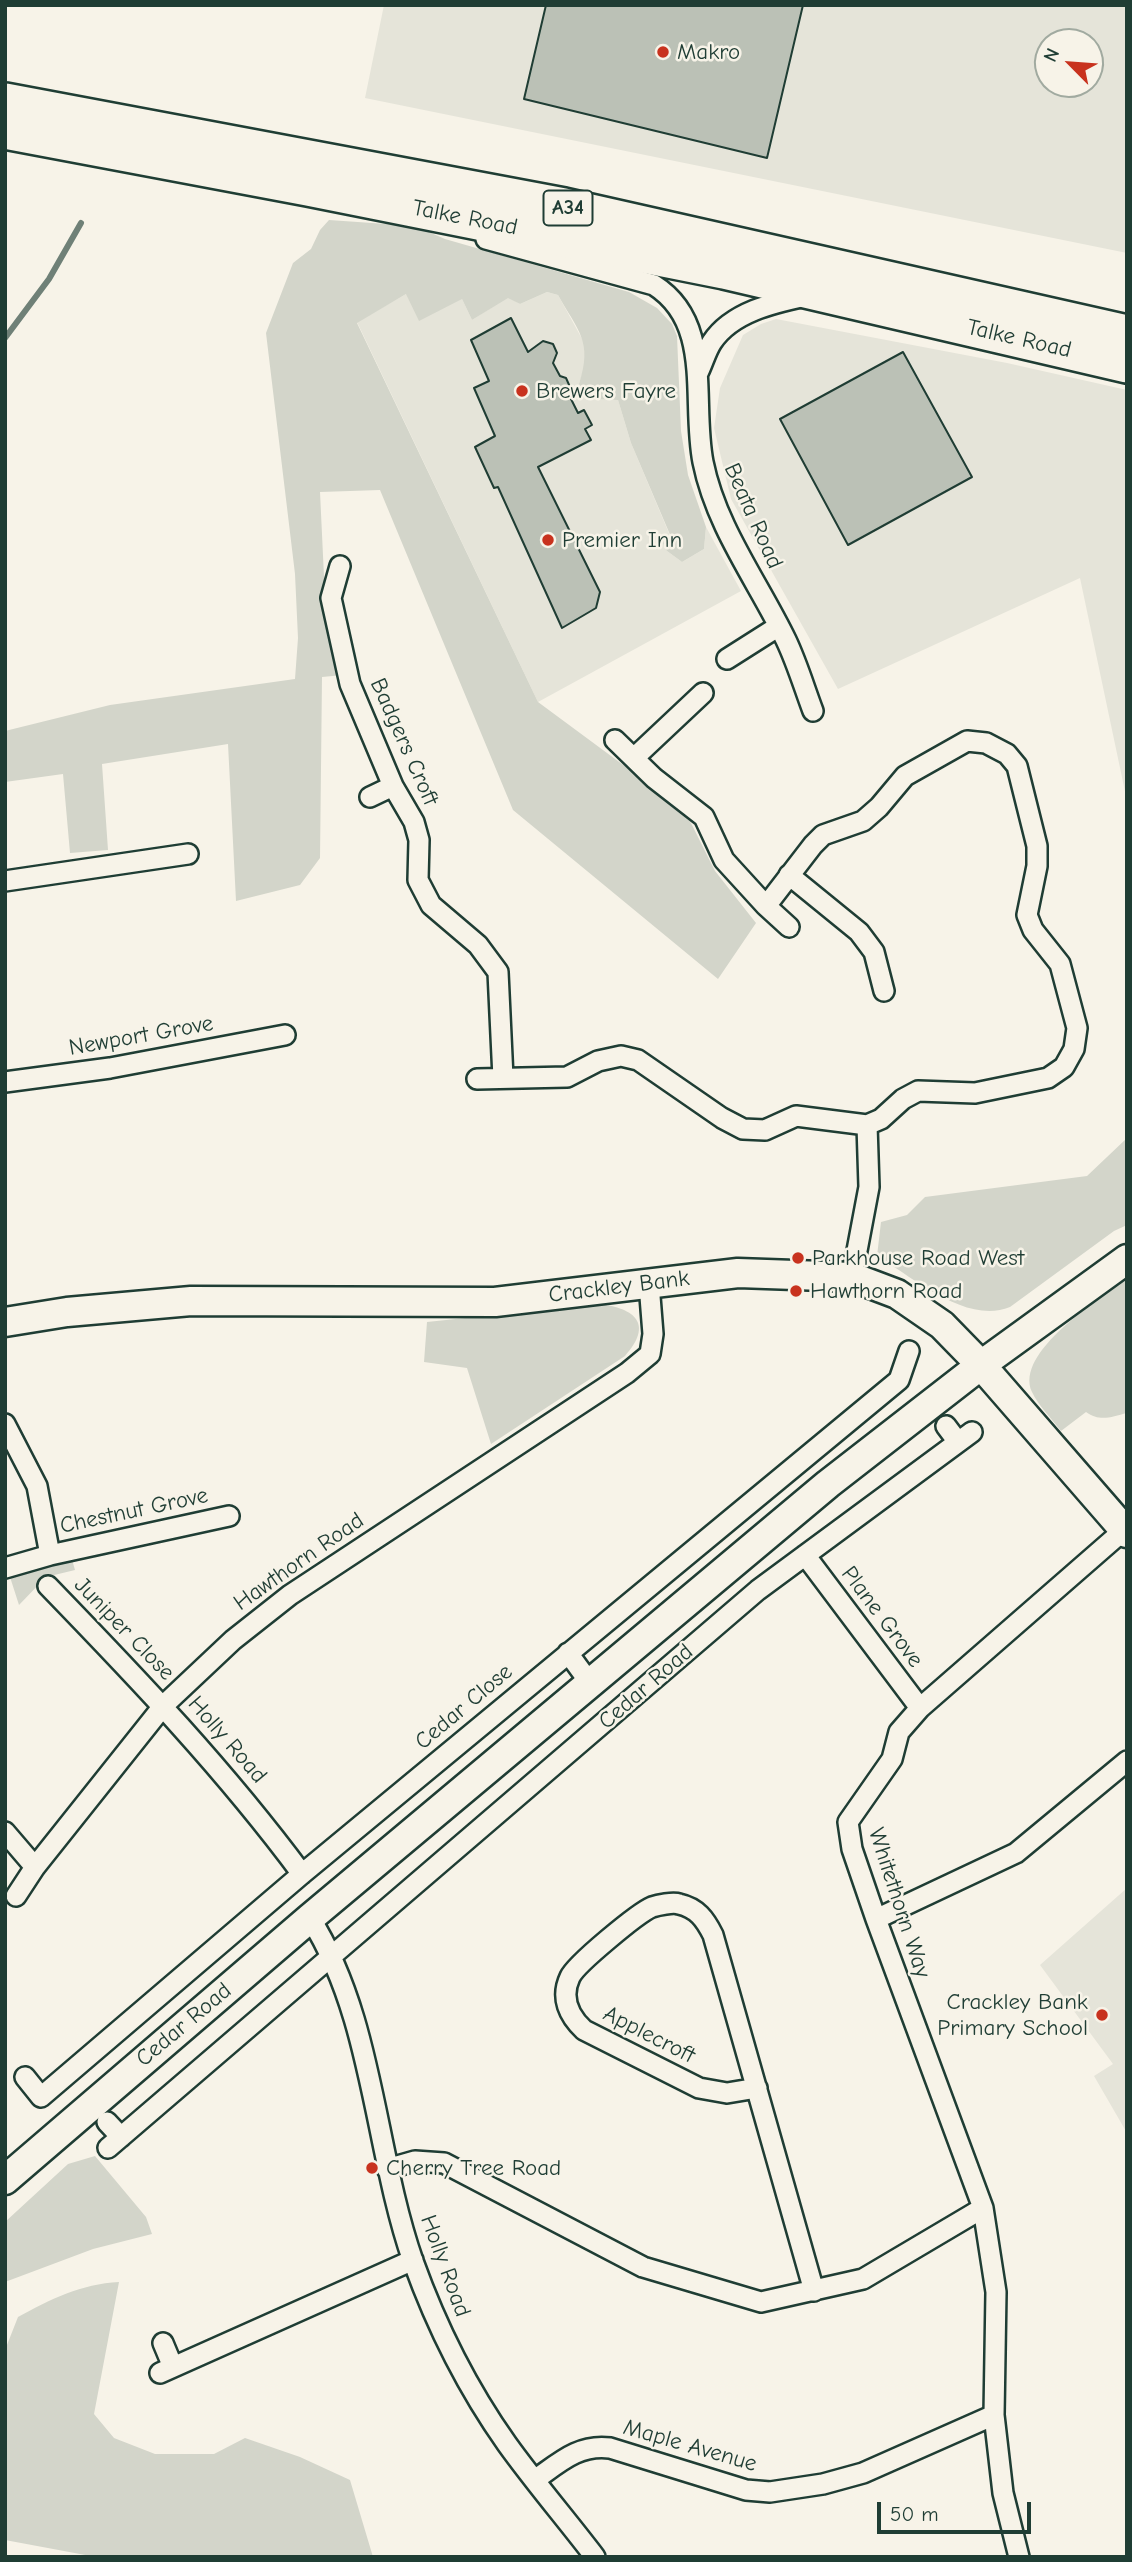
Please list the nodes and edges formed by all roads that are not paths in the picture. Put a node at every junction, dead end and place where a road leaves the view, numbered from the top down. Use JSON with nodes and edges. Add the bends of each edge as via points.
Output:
{"nodes":[{"id":1,"x":5,"y":102,"type":"edge"},
{"id":2,"x":5,"y":130,"type":"edge"},
{"id":3,"x":308,"y":187,"type":"junction"},
{"id":4,"x":816,"y":293,"type":"junction"},
{"id":5,"x":1127,"y":334,"type":"edge"},
{"id":6,"x":1127,"y":364,"type":"edge"},
{"id":7,"x":697,"y":378,"type":"junction"},
{"id":8,"x":340,"y":566,"type":"dead end"},
{"id":9,"x":779,"y":626,"type":"junction"},
{"id":10,"x":727,"y":659,"type":"dead end"},
{"id":11,"x":703,"y":693,"type":"dead end"},
{"id":12,"x":813,"y":710,"type":"dead end"},
{"id":13,"x":615,"y":740,"type":"dead end"},
{"id":14,"x":635,"y":757,"type":"junction"},
{"id":15,"x":393,"y":786,"type":"junction"},
{"id":16,"x":370,"y":797,"type":"dead end"},
{"id":17,"x":188,"y":854,"type":"dead end"},
{"id":18,"x":789,"y":875,"type":"junction"},
{"id":19,"x":5,"y":881,"type":"edge"},
{"id":20,"x":766,"y":906,"type":"junction"},
{"id":21,"x":789,"y":927,"type":"dead end"},
{"id":22,"x":884,"y":991,"type":"dead end"},
{"id":23,"x":285,"y":1035,"type":"dead end"},
{"id":24,"x":503,"y":1078,"type":"junction"},
{"id":25,"x":477,"y":1079,"type":"dead end"},
{"id":26,"x":5,"y":1082,"type":"edge"},
{"id":27,"x":866,"y":1125,"type":"junction"},
{"id":28,"x":1127,"y":1259,"type":"edge"},
{"id":29,"x":852,"y":1277,"type":"junction"},
{"id":30,"x":649,"y":1284,"type":"junction"},
{"id":31,"x":5,"y":1322,"type":"edge"},
{"id":32,"x":909,"y":1351,"type":"dead end"},
{"id":33,"x":981,"y":1365,"type":"junction"},
{"id":34,"x":5,"y":1424,"type":"edge"},
{"id":35,"x":946,"y":1426,"type":"dead end"},
{"id":36,"x":229,"y":1516,"type":"dead end"},
{"id":37,"x":1126,"y":1531,"type":"edge"},
{"id":38,"x":50,"y":1555,"type":"junction"},
{"id":39,"x":805,"y":1555,"type":"junction"},
{"id":40,"x":5,"y":1568,"type":"edge"},
{"id":41,"x":48,"y":1587,"type":"dead end"},
{"id":42,"x":568,"y":1653,"type":"junction"},
{"id":43,"x":590,"y":1683,"type":"junction"},
{"id":44,"x":164,"y":1705,"type":"junction"},
{"id":45,"x":920,"y":1708,"type":"junction"},
{"id":46,"x":1127,"y":1761,"type":"edge"},
{"id":47,"x":5,"y":1832,"type":"edge"},
{"id":48,"x":35,"y":1867,"type":"junction"},
{"id":49,"x":302,"y":1874,"type":"junction"},
{"id":50,"x":16,"y":1896,"type":"dead end"},
{"id":51,"x":310,"y":1917,"type":"junction"},
{"id":52,"x":876,"y":1919,"type":"junction"},
{"id":53,"x":332,"y":1957,"type":"junction"},
{"id":54,"x":24,"y":2077,"type":"dead end"},
{"id":55,"x":757,"y":2088,"type":"junction"},
{"id":56,"x":107,"y":2122,"type":"dead end"},
{"id":57,"x":387,"y":2169,"type":"junction"},
{"id":58,"x":5,"y":2180,"type":"edge"},
{"id":59,"x":983,"y":2208,"type":"junction"},
{"id":60,"x":413,"y":2260,"type":"junction"},
{"id":61,"x":814,"y":2291,"type":"junction"},
{"id":62,"x":163,"y":2343,"type":"dead end"},
{"id":63,"x":994,"y":2415,"type":"junction"},
{"id":64,"x":536,"y":2479,"type":"junction"},
{"id":65,"x":595,"y":2557,"type":"edge"},
{"id":66,"x":1019,"y":2557,"type":"edge"}],
"edges":[{"from":1,"to":5,"type":"highway","name":"Talke Road","number":"A34","via":[[564,207]]},
{"from":2,"to":3,"type":"highway","name":"Talke Road","number":"A34"},
{"from":3,"to":4,"type":"highway","name":"Talke Road","number":"A34","via":[[724,270]]},
{"from":3,"to":7,"type":"street","name":"Beata Road","via":[[654,285],[683,312],[694,344]]},
{"from":4,"to":6,"type":"highway","name":"Talke Road","number":"A34"},
{"from":4,"to":7,"type":"street","name":"Beata Road","via":[[766,305],[739,318],[713,341]]},
{"from":7,"to":9,"type":"street","name":"Beata Road","via":[[703,463],[714,498]]},
{"from":8,"to":15,"type":"street","name":"Badgers Croft","via":[[331,598],[350,684]]},
{"from":9,"to":10,"type":"street"},
{"from":9,"to":12,"type":"street","name":"Beata Road"},
{"from":11,"to":14,"type":"street"},
{"from":13,"to":14,"type":"street"},
{"from":14,"to":20,"type":"street","via":[[704,817],[724,860]]},
{"from":15,"to":16,"type":"street"},
{"from":15,"to":24,"type":"street","name":"Badgers Croft","via":[[414,822],[419,840],[418,880],[431,905],[478,945],[498,972]]},
{"from":17,"to":19,"type":"street"},
{"from":18,"to":20,"type":"street"},
{"from":18,"to":22,"type":"street","via":[[859,932],[874,951]]},
{"from":18,"to":27,"type":"street","via":[[823,835],[863,821],[905,776],[967,741],[986,743],[1007,754],[1017,766],[1037,846],[1027,915],[1060,964],[1077,1028],[1074,1049],[1064,1067],[1048,1078],[975,1093],[918,1091]]},
{"from":20,"to":21,"type":"street"},
{"from":23,"to":26,"type":"street","name":"Newport Grove","via":[[110,1068]]},
{"from":24,"to":25,"type":"street"},
{"from":24,"to":27,"type":"street","via":[[567,1077],[598,1060],[621,1056],[638,1060],[743,1129],[765,1130],[796,1116]]},
{"from":27,"to":29,"type":"street","via":[[869,1187]]},
{"from":28,"to":33,"type":"street"},
{"from":29,"to":30,"type":"street","name":"Crackley Bank","via":[[738,1273]]},
{"from":29,"to":33,"type":"street","name":"Crackley Bank","via":[[876,1283],[923,1309]]},
{"from":30,"to":31,"type":"street","name":"Crackley Bank","via":[[495,1302],[191,1301]]},
{"from":30,"to":44,"type":"street","name":"Hawthorn Road","via":[[650,1354],[290,1595],[233,1640]]},
{"from":32,"to":42,"type":"street","name":"Cedar Close","via":[[899,1380]]},
{"from":33,"to":37,"type":"street","name":"Crackley Bank"},
{"from":33,"to":43,"type":"street","name":"Cedar Road"},
{"from":34,"to":38,"type":"street","name":"Chestnut Grove","via":[[37,1486]]},
{"from":35,"to":39,"type":"street","name":"Cedar Road","via":[[965,1437]]},
{"from":36,"to":38,"type":"street","name":"Chestnut Grove"},
{"from":37,"to":45,"type":"street","name":"Whitethorn Way"},
{"from":38,"to":40,"type":"street","name":"Chestnut Grove"},
{"from":39,"to":45,"type":"street","name":"Plane Grove"},
{"from":39,"to":53,"type":"street","name":"Cedar Road","via":[[758,1590]]},
{"from":41,"to":44,"type":"street","name":"Juniper Close","via":[[67,1597]]},
{"from":42,"to":43,"type":"street","name":"Cedar Road"},
{"from":42,"to":49,"type":"street","name":"Cedar Close"},
{"from":43,"to":51,"type":"street","name":"Cedar Road"},
{"from":44,"to":48,"type":"street","name":"Hawthorn Road"},
{"from":44,"to":49,"type":"street","name":"Holly Road","via":[[254,1809]]},
{"from":45,"to":52,"type":"street","name":"Whitethorn Way","via":[[899,1732],[892,1759],[848,1822],[852,1849]]},
{"from":46,"to":52,"type":"street","via":[[1016,1853]]},
{"from":47,"to":48,"type":"street"},
{"from":48,"to":50,"type":"street","name":"Hawthorn Road"},
{"from":49,"to":54,"type":"street","name":"Cedar Close","via":[[41,2097]]},
{"from":51,"to":53,"type":"street","name":"Holly Road"},
{"from":51,"to":58,"type":"street","name":"Cedar Road"},
{"from":52,"to":59,"type":"street","name":"Whitethorn Way"},
{"from":53,"to":56,"type":"street","name":"Cedar Road","via":[[114,2142]]},
{"from":53,"to":57,"type":"street","name":"Holly Road","via":[[350,2010]]},
{"from":55,"to":55,"type":"street","name":"Applecroft","via":[[713,1935],[703,1915],[677,1903],[652,1908],[582,1962],[570,1978],[565,1998],[571,2018],[584,2030],[699,2088],[727,2093]]},
{"from":55,"to":61,"type":"street","name":"Applecroft"},
{"from":57,"to":60,"type":"street","name":"Holly Road"},
{"from":57,"to":61,"type":"street","via":[[415,2161],[444,2163],[643,2267],[761,2302]]},
{"from":59,"to":61,"type":"street","via":[[863,2278]]},
{"from":59,"to":63,"type":"street","name":"Whitethorn Way","via":[[996,2292]]},
{"from":60,"to":62,"type":"street","via":[[166,2370]]},
{"from":60,"to":64,"type":"street","name":"Holly Road","via":[[466,2379],[507,2444]]},
{"from":63,"to":64,"type":"street","name":"Maple Avenue","via":[[863,2473],[794,2490],[746,2490],[593,2446],[575,2451]]},
{"from":63,"to":66,"type":"street","name":"Whitethorn Way","via":[[1003,2493]]},
{"from":64,"to":65,"type":"street","name":"Holly Road"}]}
